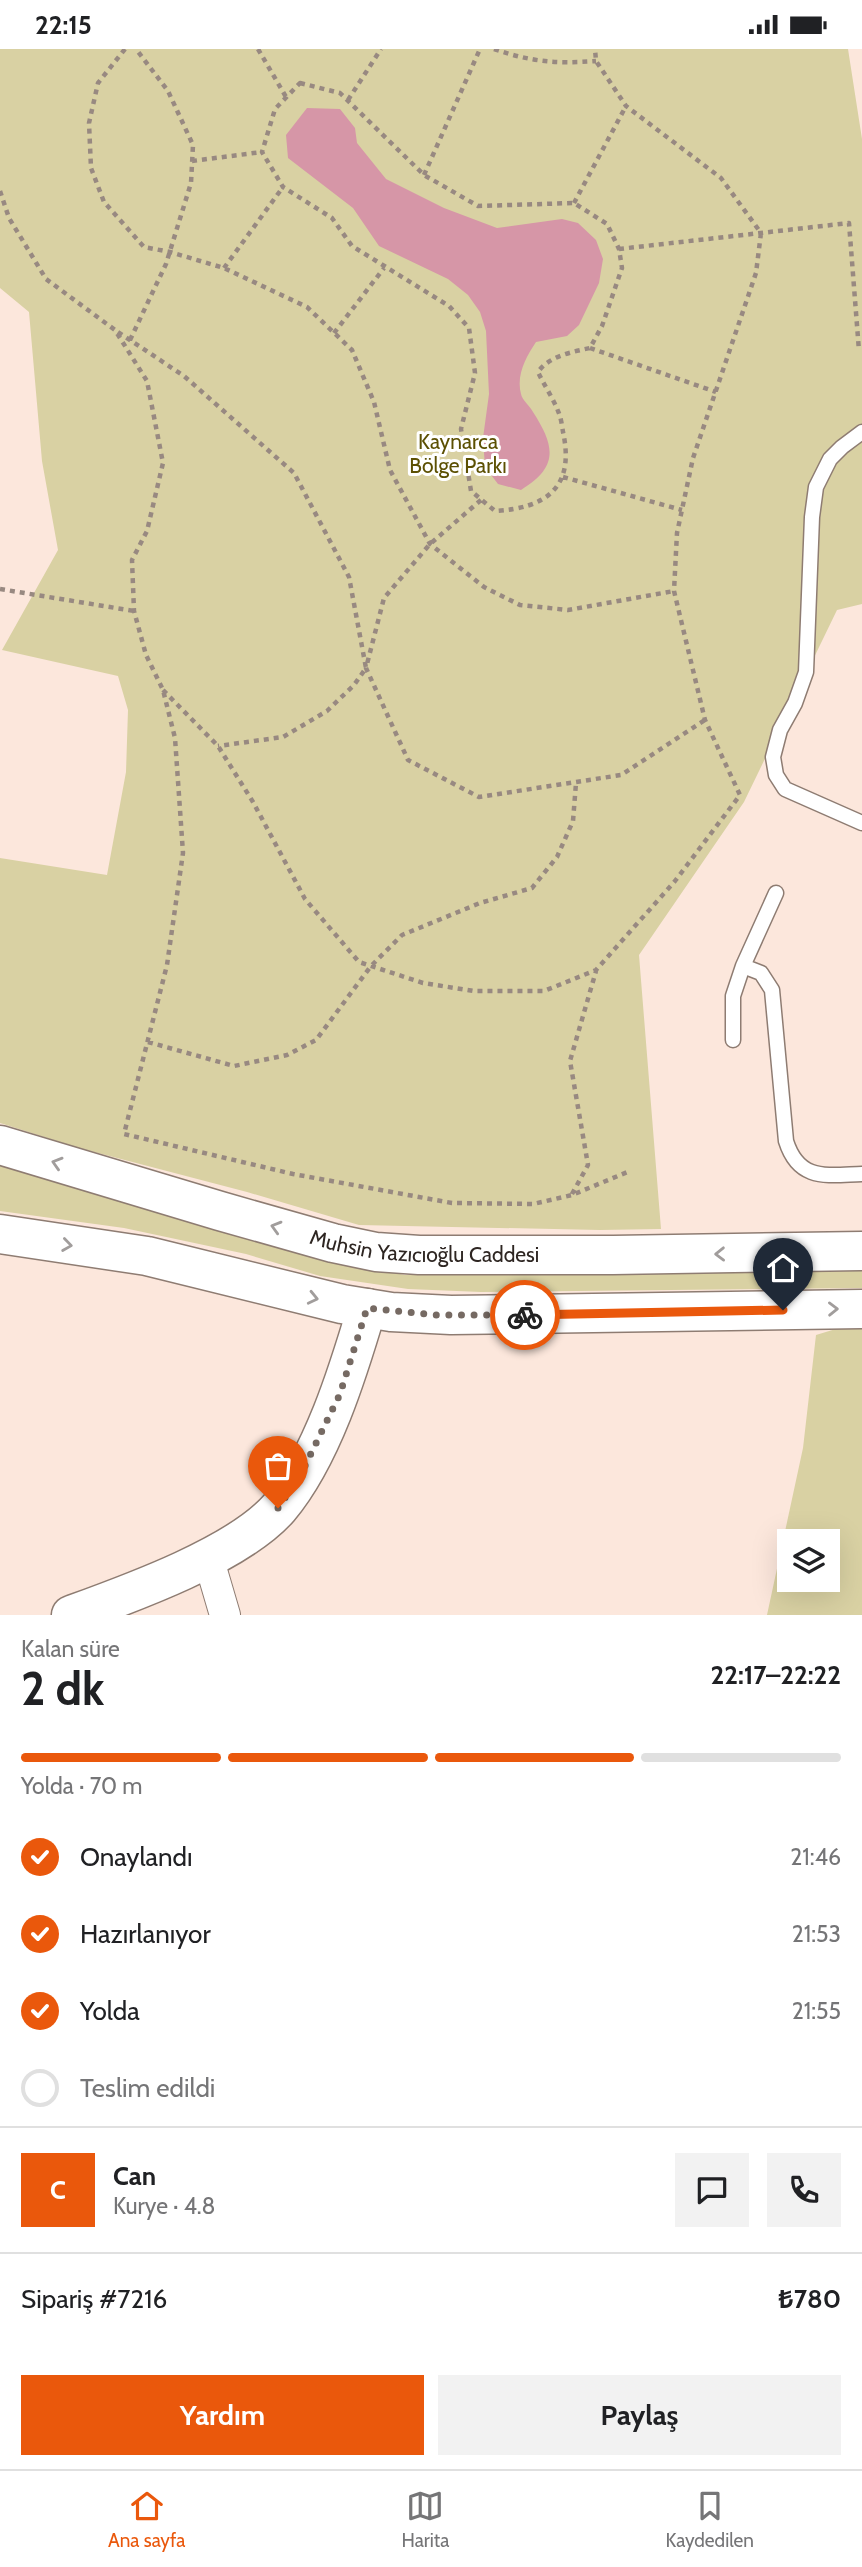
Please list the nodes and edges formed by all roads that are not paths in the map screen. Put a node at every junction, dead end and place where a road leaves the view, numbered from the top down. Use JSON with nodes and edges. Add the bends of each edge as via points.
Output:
{"nodes":[{"id":1,"x":862,"y":432,"type":"edge"},
{"id":2,"x":862,"y":823,"type":"edge"},
{"id":3,"x":776,"y":893,"type":"dead end"},
{"id":4,"x":743,"y":966,"type":"junction"},
{"id":5,"x":733,"y":1040,"type":"dead end"},
{"id":6,"x":0,"y":1146,"type":"edge"},
{"id":7,"x":862,"y":1174,"type":"edge"},
{"id":8,"x":0,"y":1234,"type":"edge"},
{"id":9,"x":862,"y":1251,"type":"edge"},
{"id":10,"x":367,"y":1308,"type":"junction"},
{"id":11,"x":862,"y":1309,"type":"edge"},
{"id":12,"x":208,"y":1557,"type":"junction"},
{"id":13,"x":71,"y":1615,"type":"edge"},
{"id":14,"x":225,"y":1615,"type":"edge"}],
"edges":[{"from":1,"to":2,"type":"lane","via":[[830,459],[816,487],[806,672],[773,757],[776,775],[785,789]]},
{"from":3,"to":4,"type":"lane"},
{"from":4,"to":5,"type":"lane","via":[[733,996]]},
{"from":4,"to":7,"type":"lane","via":[[761,973],[772,990],[789,1151],[802,1167],[818,1175]]},
{"from":9,"to":6,"type":"main road","name":"Muhsin Yazıcıoğlu Caddesi","one_way":true,"via":[[376,1252],[246,1219]]},
{"from":8,"to":10,"type":"main road","one_way":true,"via":[[147,1256]]},
{"from":10,"to":11,"type":"main road","one_way":true,"via":[[451,1315]]},
{"from":10,"to":12,"type":"main road","via":[[340,1394],[301,1474],[278,1508],[251,1532]]},
{"from":12,"to":13,"type":"main road"},
{"from":12,"to":14,"type":"street"}]}
